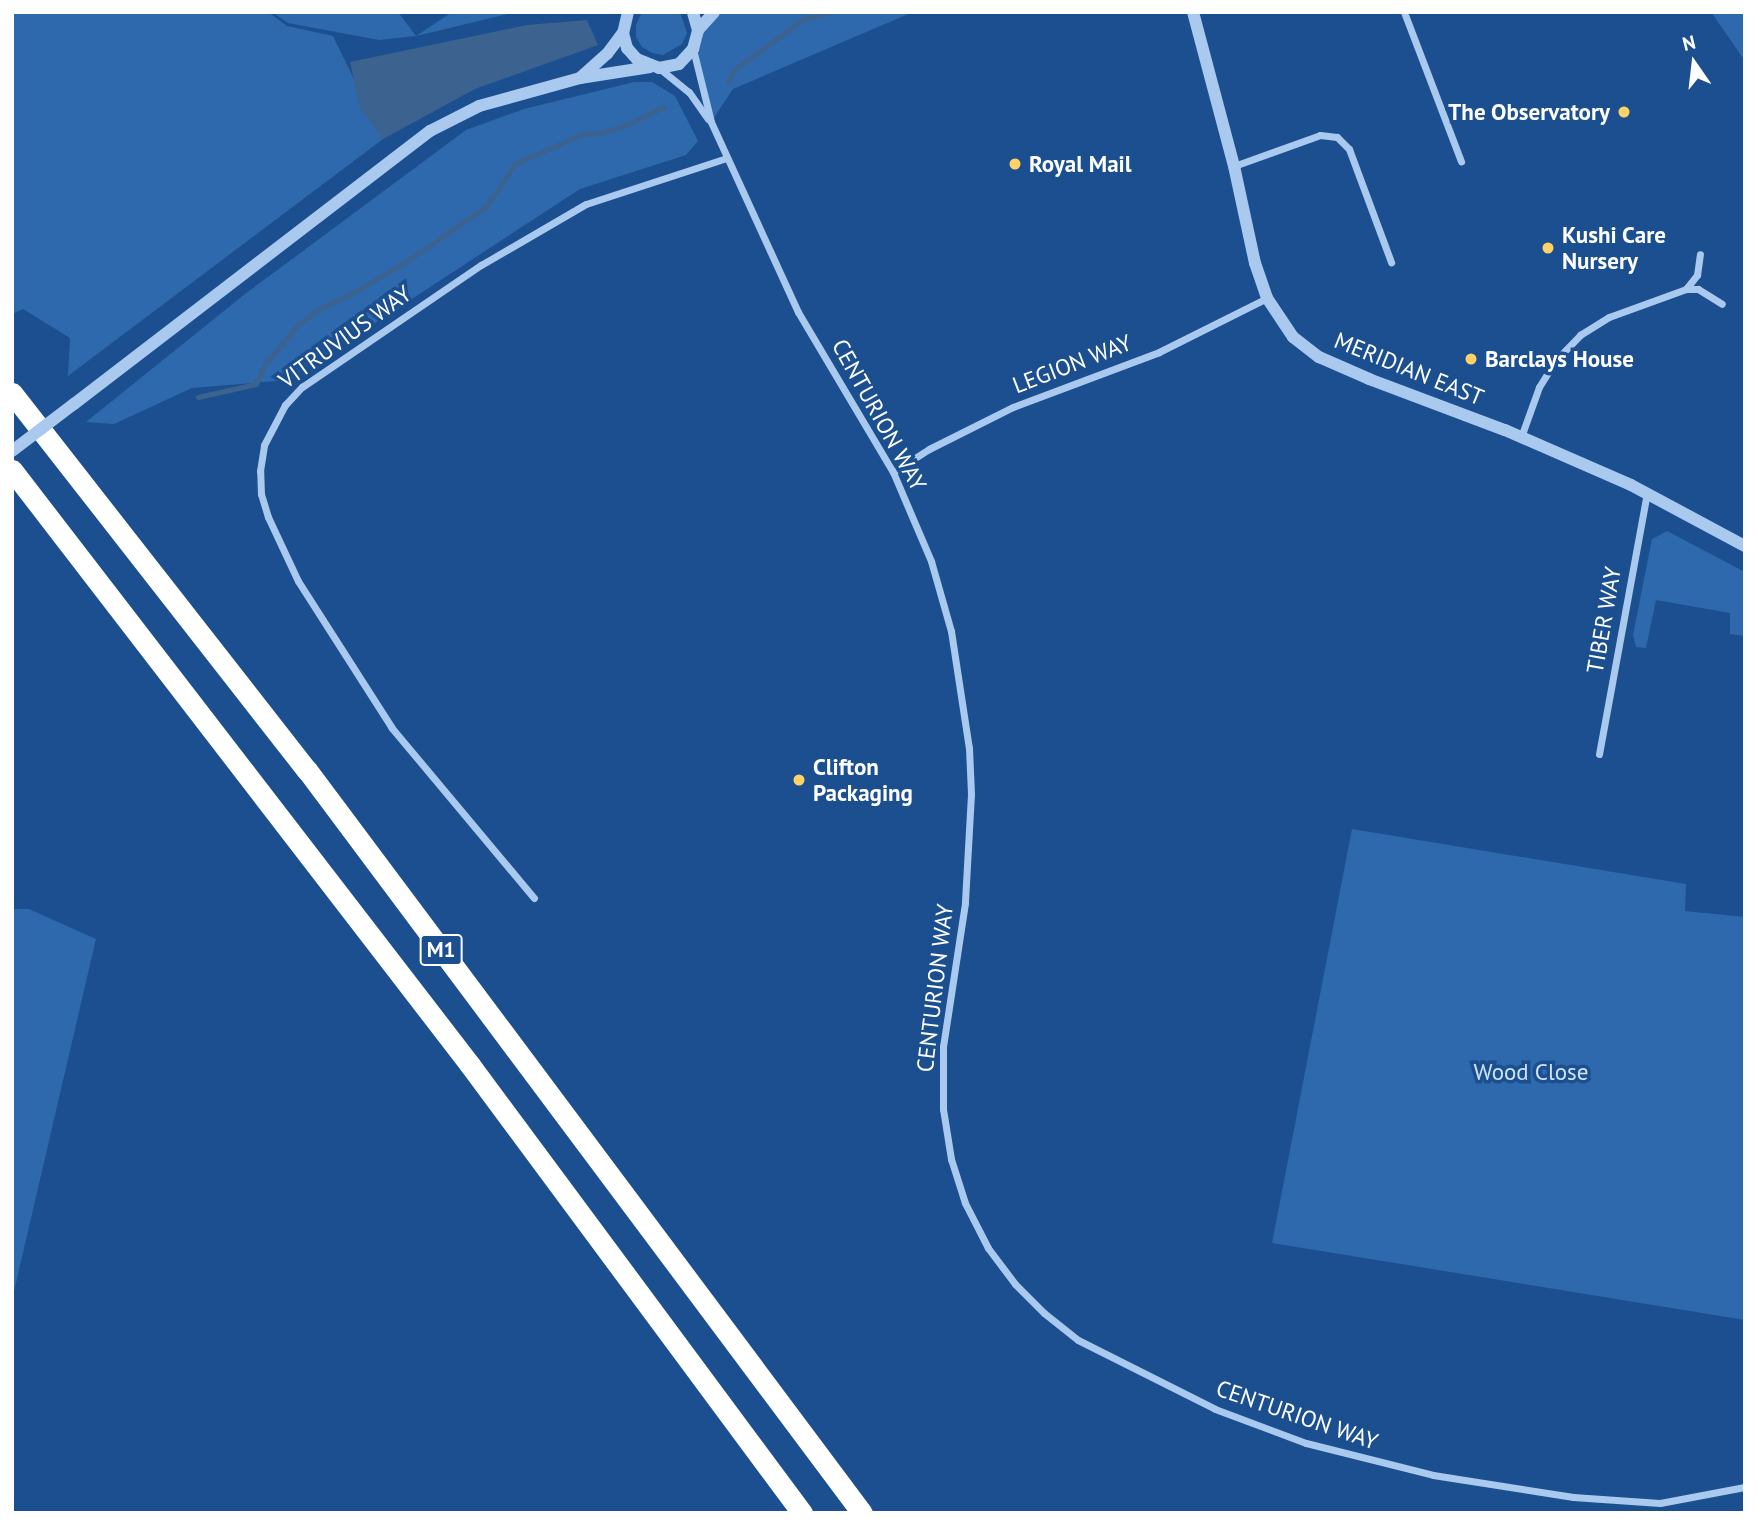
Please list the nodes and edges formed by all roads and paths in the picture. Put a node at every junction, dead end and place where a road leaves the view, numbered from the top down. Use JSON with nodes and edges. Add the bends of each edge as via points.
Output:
{"nodes":[{"id":1,"x":693,"y":12,"type":"edge"},
{"id":2,"x":714,"y":12,"type":"edge"},
{"id":3,"x":1193,"y":12,"type":"edge"},
{"id":4,"x":1404,"y":12,"type":"edge"},
{"id":5,"x":625,"y":15,"type":"edge"},
{"id":6,"x":698,"y":30,"type":"junction"},
{"id":7,"x":623,"y":33,"type":"junction"},
{"id":8,"x":693,"y":49,"type":"junction"},
{"id":9,"x":655,"y":67,"type":"junction"},
{"id":10,"x":580,"y":78,"type":"junction"},
{"id":11,"x":711,"y":122,"type":"junction"},
{"id":12,"x":727,"y":158,"type":"junction"},
{"id":13,"x":1461,"y":161,"type":"dead end"},
{"id":14,"x":1234,"y":166,"type":"junction"},
{"id":15,"x":1700,"y":254,"type":"dead end"},
{"id":16,"x":1391,"y":262,"type":"dead end"},
{"id":17,"x":1686,"y":289,"type":"junction"},
{"id":18,"x":1268,"y":298,"type":"junction"},
{"id":19,"x":1721,"y":304,"type":"dead end"},
{"id":20,"x":12,"y":393,"type":"edge"},
{"id":21,"x":1521,"y":436,"type":"junction"},
{"id":22,"x":12,"y":452,"type":"edge"},
{"id":23,"x":12,"y":470,"type":"edge"},
{"id":24,"x":893,"y":471,"type":"junction"},
{"id":25,"x":1647,"y":493,"type":"junction"},
{"id":26,"x":1745,"y":546,"type":"edge"},
{"id":27,"x":1599,"y":754,"type":"dead end"},
{"id":28,"x":534,"y":898,"type":"dead end"},
{"id":29,"x":1745,"y":1486,"type":"edge"},
{"id":30,"x":802,"y":1513,"type":"edge"},
{"id":31,"x":862,"y":1513,"type":"edge"}],
"edges":[{"from":1,"to":6,"type":"street"},
{"from":2,"to":6,"type":"street"},
{"from":3,"to":14,"type":"street","name":"MERIDIAN EAST"},
{"from":4,"to":13,"type":"street"},
{"from":5,"to":7,"type":"street"},
{"from":6,"to":8,"type":"street"},
{"from":7,"to":9,"type":"street","via":[[632,54]]},
{"from":7,"to":10,"type":"street"},
{"from":8,"to":9,"type":"street","via":[[679,64]]},
{"from":8,"to":11,"type":"street","name":"CENTURION WAY"},
{"from":9,"to":10,"type":"street"},
{"from":9,"to":11,"type":"street","name":"CENTURION WAY","via":[[689,92]]},
{"from":10,"to":22,"type":"street","bridge":true,"via":[[479,106],[430,131]]},
{"from":11,"to":12,"type":"street","name":"CENTURION WAY"},
{"from":12,"to":24,"type":"street","name":"CENTURION WAY","via":[[798,312]]},
{"from":12,"to":28,"type":"street","name":"VITRUVIUS WAY","via":[[586,204],[481,265],[302,387],[285,405],[264,445],[261,494],[298,581],[392,728]]},
{"from":14,"to":16,"type":"street","via":[[1320,135],[1337,137],[1349,149]]},
{"from":14,"to":18,"type":"street","name":"MERIDIAN EAST","via":[[1255,263]]},
{"from":15,"to":17,"type":"street","via":[[1697,275]]},
{"from":17,"to":19,"type":"street","via":[[1698,289]]},
{"from":17,"to":21,"type":"street","via":[[1609,317],[1580,335],[1539,387]]},
{"from":18,"to":21,"type":"street","name":"MERIDIAN EAST","via":[[1293,337],[1318,356]]},
{"from":18,"to":24,"type":"street","name":"LEGION WAY","via":[[1159,352],[1001,412]]},
{"from":20,"to":31,"type":"highway","number":"M1","via":[[307,770]]},
{"from":21,"to":25,"type":"street","name":"MERIDIAN EAST"},
{"from":23,"to":30,"type":"highway","number":"M1","via":[[470,1065]]},
{"from":24,"to":29,"type":"street","name":"CENTURION WAY","via":[[931,561],[944,605],[970,748],[968,874],[943,1046],[943,1109],[951,1159],[965,1203],[988,1248],[1015,1284],[1078,1340],[1156,1382],[1280,1434],[1372,1462],[1573,1497],[1660,1503]]},
{"from":25,"to":26,"type":"street","name":"MERIDIAN EAST"},
{"from":25,"to":27,"type":"street","name":"TIBER WAY"}]}
